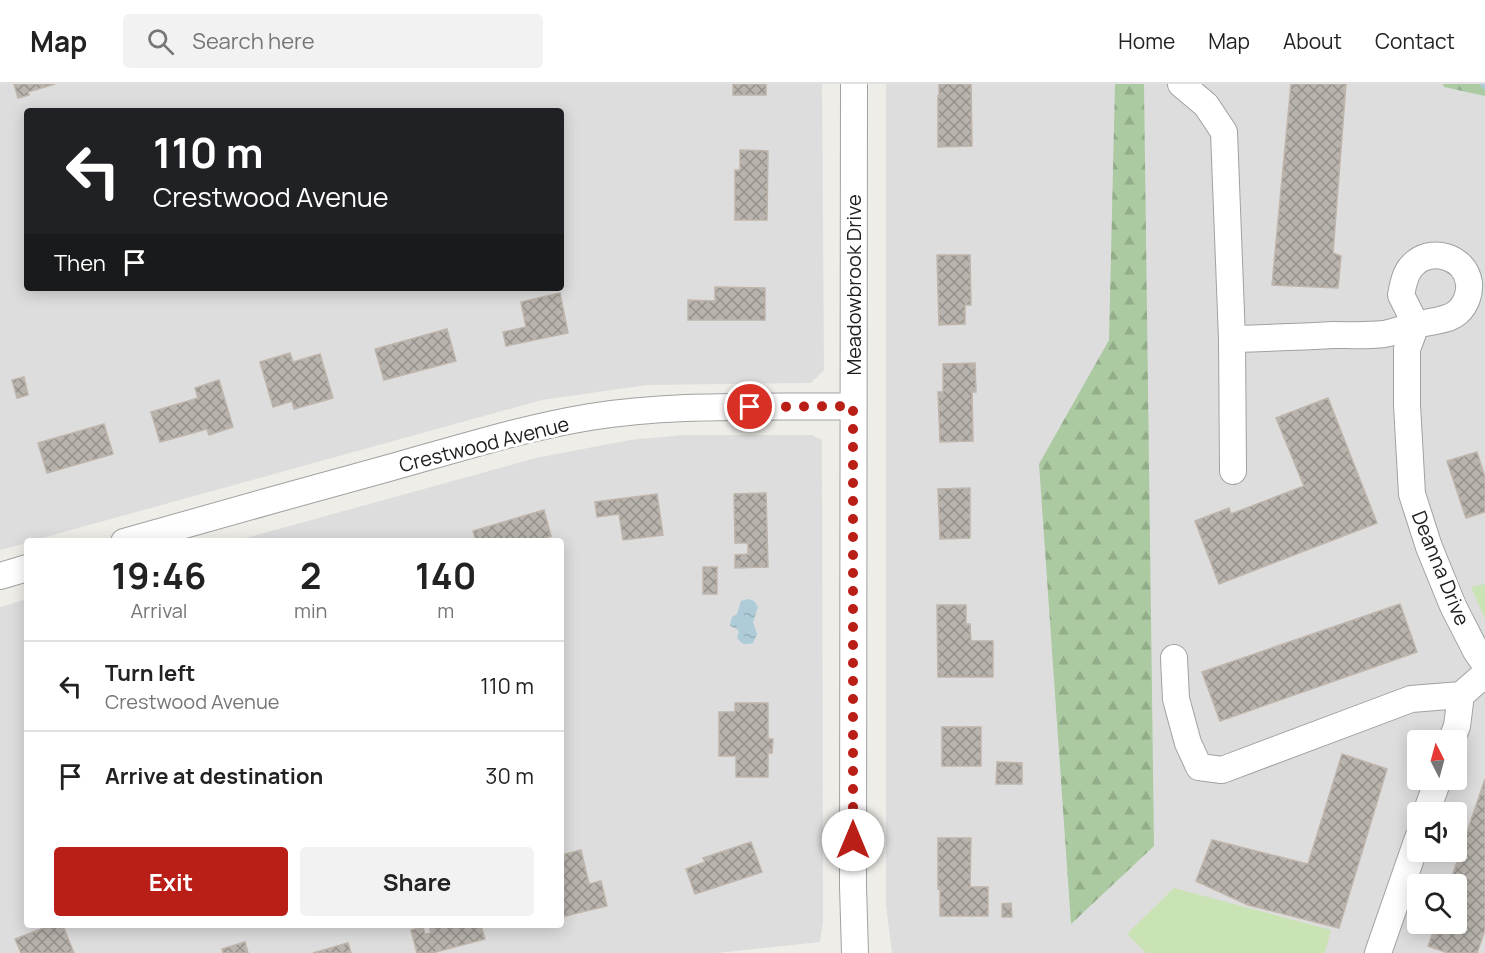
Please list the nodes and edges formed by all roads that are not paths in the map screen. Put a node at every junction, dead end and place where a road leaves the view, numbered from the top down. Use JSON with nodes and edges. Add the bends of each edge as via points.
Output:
{"nodes":[{"id":1,"x":854,"y":84,"type":"edge"},
{"id":2,"x":1181,"y":84,"type":"edge"},
{"id":3,"x":1232,"y":339,"type":"junction"},
{"id":4,"x":853,"y":406,"type":"junction"},
{"id":5,"x":1233,"y":471,"type":"dead end"},
{"id":6,"x":138,"y":538,"type":"edge"},
{"id":7,"x":24,"y":569,"type":"edge"},
{"id":8,"x":0,"y":576,"type":"edge"},
{"id":9,"x":1174,"y":658,"type":"dead end"},
{"id":10,"x":1485,"y":664,"type":"edge"},
{"id":11,"x":1485,"y":674,"type":"edge"},
{"id":12,"x":1461,"y":695,"type":"junction"},
{"id":13,"x":1455,"y":730,"type":"edge"},
{"id":14,"x":1410,"y":862,"type":"edge"},
{"id":15,"x":855,"y":953,"type":"edge"},
{"id":16,"x":1378,"y":953,"type":"edge"}],
"edges":[{"from":1,"to":4,"type":"street","name":"Meadowbrook Drive"},
{"from":2,"to":3,"type":"street","via":[[1206,105],[1224,132]]},
{"from":3,"to":5,"type":"street"},
{"from":3,"to":10,"type":"street","name":"Deanna Drive","via":[[1385,334],[1416,325],[1407,349],[1412,494],[1453,606]]},
{"from":4,"to":6,"type":"street","name":"Crestwood Avenue","via":[[704,407],[590,417],[536,428]]},
{"from":4,"to":15,"type":"street","name":"Meadowbrook Drive"},
{"from":7,"to":8,"type":"street"},
{"from":9,"to":12,"type":"street","via":[[1176,699],[1188,743],[1199,767],[1222,770],[1411,699]]},
{"from":11,"to":12,"type":"street"},
{"from":12,"to":13,"type":"street"},
{"from":14,"to":16,"type":"street"}]}
